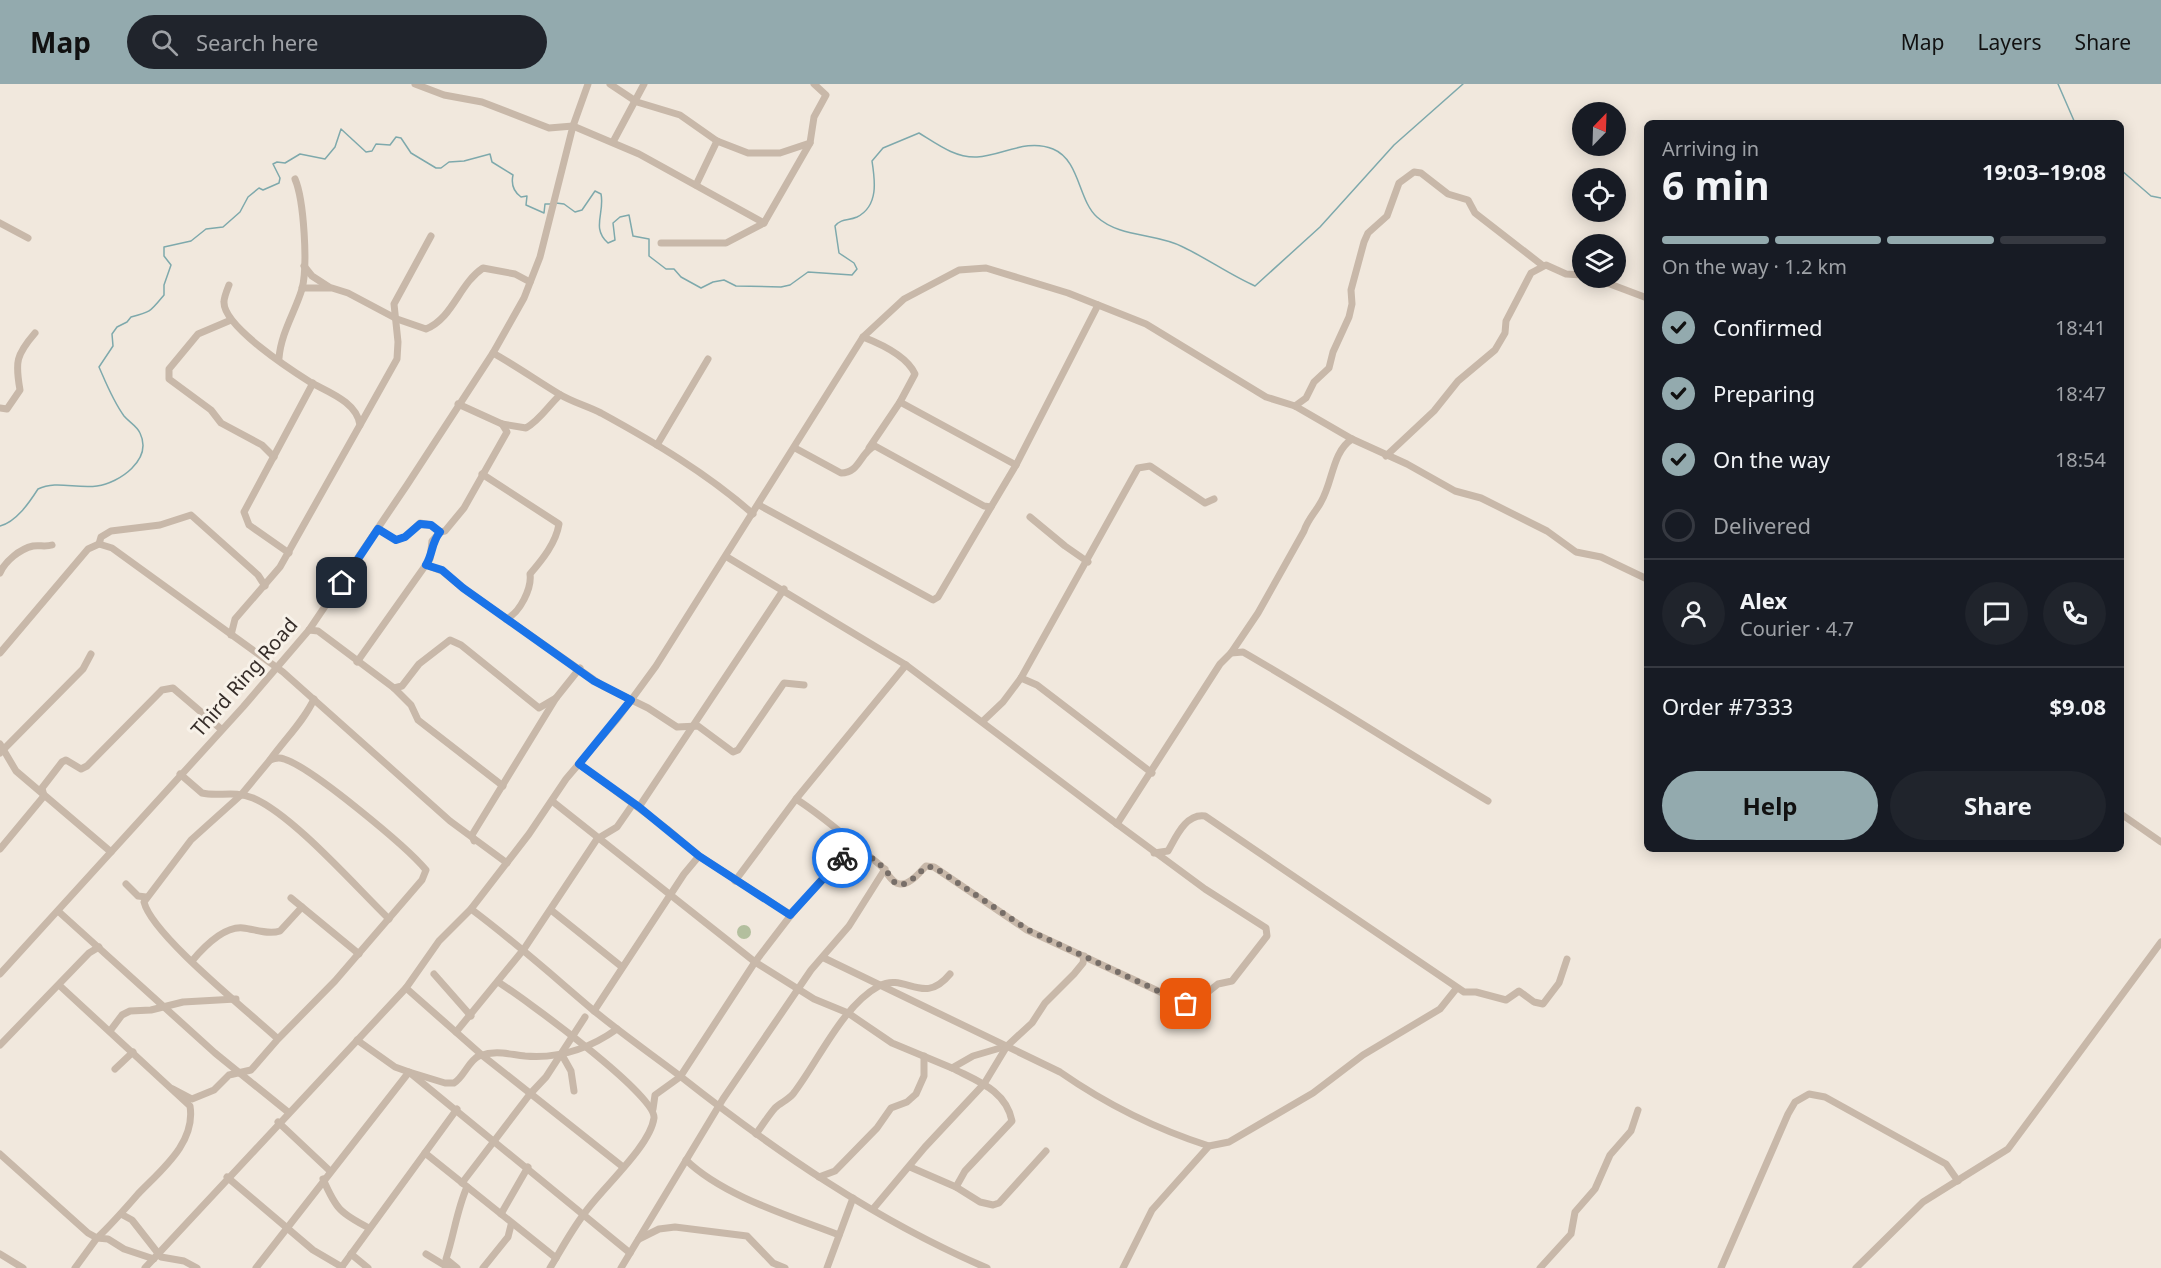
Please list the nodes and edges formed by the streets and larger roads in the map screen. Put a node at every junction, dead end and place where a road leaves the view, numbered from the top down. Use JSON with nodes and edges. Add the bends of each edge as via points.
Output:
{"nodes":[{"id":1,"x":415,"y":84,"type":"edge"},
{"id":2,"x":588,"y":84,"type":"edge"},
{"id":3,"x":610,"y":84,"type":"edge"},
{"id":4,"x":644,"y":84,"type":"edge"},
{"id":5,"x":814,"y":84,"type":"edge"},
{"id":6,"x":637,"y":102,"type":"junction"},
{"id":7,"x":573,"y":126,"type":"junction"},
{"id":8,"x":717,"y":141,"type":"junction"},
{"id":9,"x":613,"y":142,"type":"junction"},
{"id":10,"x":810,"y":143,"type":"junction"},
{"id":11,"x":295,"y":179,"type":"dead end"},
{"id":12,"x":696,"y":185,"type":"junction"},
{"id":13,"x":0,"y":223,"type":"edge"},
{"id":14,"x":764,"y":223,"type":"junction"},
{"id":15,"x":431,"y":236,"type":"dead end"},
{"id":16,"x":28,"y":238,"type":"dead end"},
{"id":17,"x":661,"y":243,"type":"dead end"},
{"id":18,"x":303,"y":260,"type":"junction"},
{"id":19,"x":1542,"y":265,"type":"junction"},
{"id":20,"x":1572,"y":274,"type":"edge"},
{"id":21,"x":530,"y":282,"type":"junction"},
{"id":22,"x":229,"y":285,"type":"dead end"},
{"id":23,"x":303,"y":288,"type":"junction"},
{"id":24,"x":332,"y":288,"type":"junction"},
{"id":25,"x":1620,"y":288,"type":"edge"},
{"id":26,"x":1644,"y":297,"type":"edge"},
{"id":27,"x":1098,"y":305,"type":"junction"},
{"id":28,"x":397,"y":319,"type":"junction"},
{"id":29,"x":231,"y":320,"type":"junction"},
{"id":30,"x":35,"y":333,"type":"dead end"},
{"id":31,"x":863,"y":337,"type":"junction"},
{"id":32,"x":493,"y":353,"type":"junction"},
{"id":33,"x":279,"y":358,"type":"junction"},
{"id":34,"x":708,"y":359,"type":"dead end"},
{"id":35,"x":313,"y":383,"type":"junction"},
{"id":36,"x":560,"y":395,"type":"junction"},
{"id":37,"x":900,"y":402,"type":"junction"},
{"id":38,"x":458,"y":405,"type":"junction"},
{"id":39,"x":1295,"y":406,"type":"junction"},
{"id":40,"x":0,"y":408,"type":"edge"},
{"id":41,"x":362,"y":417,"type":"junction"},
{"id":42,"x":502,"y":424,"type":"junction"},
{"id":43,"x":1352,"y":439,"type":"junction"},
{"id":44,"x":657,"y":445,"type":"junction"},
{"id":45,"x":795,"y":448,"type":"junction"},
{"id":46,"x":869,"y":448,"type":"junction"},
{"id":47,"x":1386,"y":456,"type":"junction"},
{"id":48,"x":274,"y":457,"type":"junction"},
{"id":49,"x":1016,"y":465,"type":"junction"},
{"id":50,"x":482,"y":474,"type":"junction"},
{"id":51,"x":1214,"y":499,"type":"dead end"},
{"id":52,"x":759,"y":505,"type":"junction"},
{"id":53,"x":991,"y":507,"type":"junction"},
{"id":54,"x":753,"y":514,"type":"junction"},
{"id":55,"x":1030,"y":516,"type":"dead end"},
{"id":56,"x":378,"y":529,"type":"junction"},
{"id":57,"x":440,"y":532,"type":"junction"},
{"id":58,"x":99,"y":544,"type":"junction"},
{"id":59,"x":52,"y":545,"type":"dead end"},
{"id":60,"x":289,"y":553,"type":"junction"},
{"id":61,"x":727,"y":557,"type":"junction"},
{"id":62,"x":1088,"y":562,"type":"junction"},
{"id":63,"x":426,"y":565,"type":"junction"},
{"id":64,"x":0,"y":573,"type":"edge"},
{"id":65,"x":1644,"y":578,"type":"edge"},
{"id":66,"x":265,"y":586,"type":"junction"},
{"id":67,"x":784,"y":589,"type":"junction"},
{"id":68,"x":506,"y":619,"type":"junction"},
{"id":69,"x":309,"y":630,"type":"junction"},
{"id":70,"x":231,"y":635,"type":"junction"},
{"id":71,"x":0,"y":653,"type":"edge"},
{"id":72,"x":1231,"y":653,"type":"junction"},
{"id":73,"x":92,"y":654,"type":"dead end"},
{"id":74,"x":357,"y":662,"type":"junction"},
{"id":75,"x":906,"y":665,"type":"junction"},
{"id":76,"x":580,"y":668,"type":"junction"},
{"id":77,"x":275,"y":669,"type":"junction"},
{"id":78,"x":1021,"y":678,"type":"junction"},
{"id":79,"x":804,"y":685,"type":"dead end"},
{"id":80,"x":394,"y":688,"type":"junction"},
{"id":81,"x":556,"y":698,"type":"junction"},
{"id":82,"x":314,"y":699,"type":"junction"},
{"id":83,"x":631,"y":700,"type":"junction"},
{"id":84,"x":983,"y":721,"type":"junction"},
{"id":85,"x":692,"y":727,"type":"junction"},
{"id":86,"x":221,"y":729,"type":"junction"},
{"id":87,"x":1,"y":749,"type":"edge"},
{"id":88,"x":270,"y":760,"type":"junction"},
{"id":89,"x":579,"y":764,"type":"junction"},
{"id":90,"x":1152,"y":773,"type":"junction"},
{"id":91,"x":180,"y":774,"type":"junction"},
{"id":92,"x":503,"y":786,"type":"junction"},
{"id":93,"x":241,"y":795,"type":"junction"},
{"id":94,"x":44,"y":796,"type":"junction"},
{"id":95,"x":796,"y":799,"type":"junction"},
{"id":96,"x":552,"y":801,"type":"junction"},
{"id":97,"x":1488,"y":801,"type":"dead end"},
{"id":98,"x":636,"y":806,"type":"junction"},
{"id":99,"x":2124,"y":816,"type":"edge"},
{"id":100,"x":1117,"y":824,"type":"junction"},
{"id":101,"x":597,"y":839,"type":"junction"},
{"id":102,"x":474,"y":841,"type":"junction"},
{"id":103,"x":2161,"y":842,"type":"edge"},
{"id":104,"x":854,"y":843,"type":"junction"},
{"id":105,"x":0,"y":849,"type":"edge"},
{"id":106,"x":111,"y":852,"type":"junction"},
{"id":107,"x":1154,"y":853,"type":"junction"},
{"id":108,"x":699,"y":856,"type":"junction"},
{"id":109,"x":507,"y":863,"type":"junction"},
{"id":110,"x":885,"y":869,"type":"junction"},
{"id":111,"x":735,"y":881,"type":"junction"},
{"id":112,"x":126,"y":884,"type":"dead end"},
{"id":113,"x":672,"y":893,"type":"junction"},
{"id":114,"x":146,"y":897,"type":"junction"},
{"id":115,"x":291,"y":898,"type":"dead end"},
{"id":116,"x":302,"y":907,"type":"junction"},
{"id":117,"x":471,"y":909,"type":"junction"},
{"id":118,"x":551,"y":910,"type":"junction"},
{"id":119,"x":58,"y":911,"type":"junction"},
{"id":120,"x":790,"y":915,"type":"junction"},
{"id":121,"x":389,"y":919,"type":"junction"},
{"id":122,"x":92,"y":940,"type":"junction"},
{"id":123,"x":2161,"y":942,"type":"edge"},
{"id":124,"x":99,"y":947,"type":"junction"},
{"id":125,"x":524,"y":949,"type":"junction"},
{"id":126,"x":89,"y":952,"type":"junction"},
{"id":127,"x":359,"y":954,"type":"junction"},
{"id":128,"x":1084,"y":956,"type":"junction"},
{"id":129,"x":824,"y":958,"type":"junction"},
{"id":130,"x":1567,"y":959,"type":"dead end"},
{"id":131,"x":192,"y":961,"type":"junction"},
{"id":132,"x":755,"y":962,"type":"junction"},
{"id":133,"x":622,"y":967,"type":"junction"},
{"id":134,"x":0,"y":974,"type":"edge"},
{"id":135,"x":434,"y":974,"type":"dead end"},
{"id":136,"x":950,"y":974,"type":"dead end"},
{"id":137,"x":498,"y":982,"type":"junction"},
{"id":138,"x":59,"y":985,"type":"junction"},
{"id":139,"x":879,"y":986,"type":"junction"},
{"id":140,"x":406,"y":988,"type":"junction"},
{"id":141,"x":223,"y":989,"type":"junction"},
{"id":142,"x":1456,"y":989,"type":"junction"},
{"id":143,"x":798,"y":990,"type":"junction"},
{"id":144,"x":219,"y":999,"type":"junction"},
{"id":145,"x":236,"y":999,"type":"junction"},
{"id":146,"x":165,"y":1006,"type":"junction"},
{"id":147,"x":594,"y":1011,"type":"junction"},
{"id":148,"x":848,"y":1013,"type":"junction"},
{"id":149,"x":471,"y":1016,"type":"junction"},
{"id":150,"x":585,"y":1017,"type":"dead end"},
{"id":151,"x":617,"y":1029,"type":"junction"},
{"id":152,"x":110,"y":1030,"type":"junction"},
{"id":153,"x":456,"y":1032,"type":"junction"},
{"id":154,"x":572,"y":1036,"type":"junction"},
{"id":155,"x":278,"y":1039,"type":"junction"},
{"id":156,"x":357,"y":1040,"type":"junction"},
{"id":157,"x":0,"y":1045,"type":"edge"},
{"id":158,"x":1007,"y":1046,"type":"junction"},
{"id":159,"x":585,"y":1047,"type":"junction"},
{"id":160,"x":134,"y":1052,"type":"junction"},
{"id":161,"x":562,"y":1054,"type":"junction"},
{"id":162,"x":483,"y":1056,"type":"junction"},
{"id":163,"x":924,"y":1056,"type":"junction"},
{"id":164,"x":952,"y":1068,"type":"junction"},
{"id":165,"x":115,"y":1069,"type":"dead end"},
{"id":166,"x":251,"y":1070,"type":"junction"},
{"id":167,"x":409,"y":1072,"type":"junction"},
{"id":168,"x":240,"y":1074,"type":"junction"},
{"id":169,"x":680,"y":1077,"type":"junction"},
{"id":170,"x":251,"y":1083,"type":"junction"},
{"id":171,"x":984,"y":1084,"type":"junction"},
{"id":172,"x":173,"y":1089,"type":"junction"},
{"id":173,"x":574,"y":1091,"type":"dead end"},
{"id":174,"x":530,"y":1095,"type":"junction"},
{"id":175,"x":656,"y":1095,"type":"junction"},
{"id":176,"x":644,"y":1099,"type":"junction"},
{"id":177,"x":719,"y":1107,"type":"junction"},
{"id":178,"x":457,"y":1109,"type":"junction"},
{"id":179,"x":653,"y":1109,"type":"junction"},
{"id":180,"x":1638,"y":1110,"type":"dead end"},
{"id":181,"x":288,"y":1112,"type":"junction"},
{"id":182,"x":278,"y":1122,"type":"junction"},
{"id":183,"x":756,"y":1134,"type":"junction"},
{"id":184,"x":494,"y":1140,"type":"junction"},
{"id":185,"x":1209,"y":1146,"type":"junction"},
{"id":186,"x":1046,"y":1151,"type":"dead end"},
{"id":187,"x":425,"y":1153,"type":"junction"},
{"id":188,"x":0,"y":1154,"type":"edge"},
{"id":189,"x":686,"y":1160,"type":"junction"},
{"id":190,"x":528,"y":1167,"type":"junction"},
{"id":191,"x":623,"y":1167,"type":"junction"},
{"id":192,"x":910,"y":1167,"type":"junction"},
{"id":193,"x":330,"y":1171,"type":"junction"},
{"id":194,"x":228,"y":1177,"type":"junction"},
{"id":195,"x":819,"y":1177,"type":"junction"},
{"id":196,"x":324,"y":1179,"type":"junction"},
{"id":197,"x":1958,"y":1181,"type":"junction"},
{"id":198,"x":465,"y":1185,"type":"junction"},
{"id":199,"x":956,"y":1187,"type":"junction"},
{"id":200,"x":853,"y":1198,"type":"junction"},
{"id":201,"x":873,"y":1209,"type":"junction"},
{"id":202,"x":584,"y":1213,"type":"junction"},
{"id":203,"x":121,"y":1214,"type":"junction"},
{"id":204,"x":501,"y":1214,"type":"junction"},
{"id":205,"x":511,"y":1225,"type":"dead end"},
{"id":206,"x":286,"y":1226,"type":"junction"},
{"id":207,"x":369,"y":1228,"type":"junction"},
{"id":208,"x":838,"y":1235,"type":"junction"},
{"id":209,"x":97,"y":1238,"type":"junction"},
{"id":210,"x":639,"y":1239,"type":"junction"},
{"id":211,"x":630,"y":1253,"type":"junction"},
{"id":212,"x":0,"y":1254,"type":"edge"},
{"id":213,"x":351,"y":1254,"type":"junction"},
{"id":214,"x":426,"y":1254,"type":"dead end"},
{"id":215,"x":156,"y":1257,"type":"junction"},
{"id":216,"x":556,"y":1258,"type":"junction"},
{"id":217,"x":16,"y":1266,"type":"edge"},
{"id":218,"x":341,"y":1267,"type":"edge"},
{"id":219,"x":23,"y":1268,"type":"edge"},
{"id":220,"x":75,"y":1268,"type":"edge"},
{"id":221,"x":145,"y":1268,"type":"edge"},
{"id":222,"x":197,"y":1268,"type":"edge"},
{"id":223,"x":256,"y":1268,"type":"edge"},
{"id":224,"x":368,"y":1268,"type":"edge"},
{"id":225,"x":449,"y":1268,"type":"edge"},
{"id":226,"x":457,"y":1268,"type":"edge"},
{"id":227,"x":483,"y":1268,"type":"edge"},
{"id":228,"x":550,"y":1268,"type":"edge"},
{"id":229,"x":621,"y":1268,"type":"edge"},
{"id":230,"x":785,"y":1268,"type":"edge"},
{"id":231,"x":827,"y":1268,"type":"edge"},
{"id":232,"x":987,"y":1268,"type":"edge"},
{"id":233,"x":1123,"y":1268,"type":"edge"},
{"id":234,"x":1540,"y":1268,"type":"edge"},
{"id":235,"x":1720,"y":1268,"type":"edge"},
{"id":236,"x":1856,"y":1268,"type":"edge"}],
"edges":[{"from":1,"to":7,"type":"street","via":[[444,95],[482,102],[549,128]]},
{"from":2,"to":7,"type":"street","name":"Third Ring Road"},
{"from":3,"to":6,"type":"street"},
{"from":4,"to":6,"type":"street"},
{"from":5,"to":10,"type":"street","via":[[826,95],[814,117]]},
{"from":6,"to":8,"type":"street","via":[[680,115]]},
{"from":6,"to":9,"type":"street","via":[[625,116]]},
{"from":7,"to":9,"type":"street"},
{"from":7,"to":21,"type":"street","name":"Third Ring Road","via":[[553,213]]},
{"from":8,"to":10,"type":"street","via":[[748,153],[780,153]]},
{"from":8,"to":12,"type":"street"},
{"from":9,"to":12,"type":"street"},
{"from":10,"to":14,"type":"street"},
{"from":11,"to":18,"type":"street","via":[[303,210]]},
{"from":12,"to":14,"type":"street"},
{"from":13,"to":16,"type":"street"},
{"from":14,"to":17,"type":"street","via":[[726,243]]},
{"from":15,"to":28,"type":"street","via":[[394,304]]},
{"from":18,"to":23,"type":"street"},
{"from":18,"to":24,"type":"street","via":[[305,270]]},
{"from":19,"to":20,"type":"street"},
{"from":19,"to":39,"type":"street","via":[[1475,213],[1468,200],[1448,194],[1421,172],[1404,177],[1387,216],[1364,242],[1351,290],[1353,304],[1329,368]]},
{"from":19,"to":47,"type":"street","via":[[1531,273],[1495,350],[1458,381],[1434,411]]},
{"from":21,"to":28,"type":"street","via":[[515,274],[483,268],[469,280],[436,325],[426,329]]},
{"from":21,"to":32,"type":"street","name":"Third Ring Road"},
{"from":22,"to":29,"type":"street","via":[[224,302]]},
{"from":23,"to":24,"type":"street"},
{"from":23,"to":33,"type":"street","via":[[291,312]]},
{"from":24,"to":28,"type":"street"},
{"from":25,"to":26,"type":"street"},
{"from":27,"to":31,"type":"street","via":[[986,268],[959,270],[904,298]]},
{"from":27,"to":39,"type":"street","via":[[1146,324],[1266,397]]},
{"from":27,"to":49,"type":"street"},
{"from":28,"to":41,"type":"street","via":[[397,359]]},
{"from":29,"to":33,"type":"street","via":[[252,342]]},
{"from":29,"to":48,"type":"street","via":[[198,334],[169,369],[169,379],[211,410],[221,423],[262,445]]},
{"from":30,"to":40,"type":"street","via":[[25,345],[16,369],[20,390],[7,409]]},
{"from":31,"to":37,"type":"street","via":[[911,365],[915,374]]},
{"from":31,"to":45,"type":"street"},
{"from":32,"to":36,"type":"street"},
{"from":32,"to":38,"type":"street","name":"Third Ring Road"},
{"from":33,"to":35,"type":"street"},
{"from":34,"to":44,"type":"street"},
{"from":35,"to":41,"type":"street","via":[[340,398]]},
{"from":35,"to":48,"type":"street"},
{"from":36,"to":42,"type":"street","via":[[526,428]]},
{"from":36,"to":44,"type":"street","via":[[598,411]]},
{"from":37,"to":46,"type":"street"},
{"from":37,"to":49,"type":"street"},
{"from":38,"to":42,"type":"street"},
{"from":38,"to":56,"type":"street","name":"Third Ring Road"},
{"from":39,"to":43,"type":"street"},
{"from":41,"to":60,"type":"street"},
{"from":42,"to":50,"type":"street","via":[[507,432]]},
{"from":43,"to":47,"type":"street"},
{"from":43,"to":72,"type":"street","via":[[1337,457],[1321,502]]},
{"from":44,"to":54,"type":"street","via":[[725,489]]},
{"from":45,"to":46,"type":"street","via":[[841,473],[854,471]]},
{"from":45,"to":52,"type":"street"},
{"from":46,"to":53,"type":"street","via":[[875,446]]},
{"from":47,"to":65,"type":"street","via":[[1547,531],[1576,552],[1601,557]]},
{"from":48,"to":60,"type":"street","via":[[244,512],[249,525]]},
{"from":49,"to":53,"type":"street"},
{"from":50,"to":57,"type":"street","via":[[464,508]]},
{"from":50,"to":68,"type":"street","via":[[559,524],[538,567],[530,574],[530,587],[518,609]]},
{"from":51,"to":62,"type":"street","via":[[1205,503],[1143,465],[1133,475]]},
{"from":52,"to":53,"type":"street","via":[[933,600]]},
{"from":52,"to":54,"type":"street"},
{"from":54,"to":61,"type":"street"},
{"from":55,"to":62,"type":"street"},
{"from":56,"to":57,"type":"street","via":[[396,540],[420,524],[431,525]]},
{"from":56,"to":69,"type":"street","name":"Third Ring Road"},
{"from":57,"to":63,"type":"street","via":[[432,541]]},
{"from":58,"to":66,"type":"street","via":[[101,537],[111,531],[160,525],[191,514],[258,575]]},
{"from":58,"to":70,"type":"street","via":[[112,548]]},
{"from":58,"to":71,"type":"street","via":[[88,549]]},
{"from":59,"to":64,"type":"street","via":[[22,550]]},
{"from":60,"to":66,"type":"street"},
{"from":61,"to":67,"type":"street"},
{"from":61,"to":83,"type":"street"},
{"from":62,"to":78,"type":"street"},
{"from":63,"to":68,"type":"street","via":[[442,570]]},
{"from":63,"to":74,"type":"street"},
{"from":66,"to":70,"type":"street","via":[[235,619]]},
{"from":67,"to":75,"type":"street"},
{"from":67,"to":85,"type":"street"},
{"from":68,"to":76,"type":"street"},
{"from":69,"to":74,"type":"street","via":[[318,631]]},
{"from":69,"to":77,"type":"street","name":"Third Ring Road"},
{"from":70,"to":77,"type":"street"},
{"from":72,"to":90,"type":"street","via":[[1220,664]]},
{"from":72,"to":97,"type":"street","via":[[1244,652]]},
{"from":73,"to":87,"type":"street","via":[[83,669]]},
{"from":74,"to":80,"type":"street"},
{"from":75,"to":84,"type":"street"},
{"from":75,"to":95,"type":"street"},
{"from":76,"to":81,"type":"street"},
{"from":76,"to":83,"type":"street","via":[[603,686]]},
{"from":77,"to":82,"type":"street"},
{"from":77,"to":86,"type":"street","name":"Third Ring Road"},
{"from":78,"to":84,"type":"street"},
{"from":78,"to":90,"type":"street","via":[[1037,685]]},
{"from":79,"to":85,"type":"street","via":[[784,682],[733,752],[698,726]]},
{"from":80,"to":81,"type":"street","via":[[402,686],[419,664],[450,640],[539,708]]},
{"from":80,"to":92,"type":"street","via":[[411,705],[418,720]]},
{"from":81,"to":92,"type":"street"},
{"from":82,"to":88,"type":"street","via":[[306,716]]},
{"from":82,"to":102,"type":"street"},
{"from":83,"to":85,"type":"street","via":[[676,727]]},
{"from":83,"to":89,"type":"street"},
{"from":84,"to":100,"type":"street"},
{"from":85,"to":98,"type":"street"},
{"from":86,"to":91,"type":"street","name":"Third Ring Road"},
{"from":86,"to":94,"type":"street","via":[[173,688],[162,690],[87,766],[81,769],[66,760],[62,762],[42,788]]},
{"from":87,"to":94,"type":"street","via":[[16,771]]},
{"from":88,"to":93,"type":"street"},
{"from":88,"to":121,"type":"street","via":[[286,760],[313,777],[412,854],[426,870]]},
{"from":89,"to":96,"type":"street"},
{"from":89,"to":98,"type":"street"},
{"from":90,"to":100,"type":"street"},
{"from":91,"to":93,"type":"street","via":[[202,793]]},
{"from":91,"to":106,"type":"street","name":"Third Ring Road"},
{"from":92,"to":102,"type":"street","via":[[472,834]]},
{"from":93,"to":114,"type":"street","via":[[191,840]]},
{"from":93,"to":121,"type":"street","via":[[292,825]]},
{"from":94,"to":105,"type":"street"},
{"from":94,"to":106,"type":"street"},
{"from":95,"to":104,"type":"street"},
{"from":95,"to":111,"type":"street"},
{"from":96,"to":101,"type":"street"},
{"from":96,"to":109,"type":"street"},
{"from":98,"to":101,"type":"street","via":[[616,827]]},
{"from":98,"to":108,"type":"street"},
{"from":99,"to":103,"type":"street"},
{"from":100,"to":107,"type":"street"},
{"from":101,"to":113,"type":"street"},
{"from":101,"to":118,"type":"street"},
{"from":102,"to":109,"type":"street"},
{"from":104,"to":110,"type":"street"},
{"from":104,"to":120,"type":"street"},
{"from":106,"to":119,"type":"street","name":"Third Ring Road"},
{"from":107,"to":128,"type":"street","via":[[1257,920],[1266,928],[1267,936],[1232,981],[1218,984],[1190,1004]]},
{"from":107,"to":142,"type":"street","via":[[1168,850],[1190,819],[1205,816]]},
{"from":108,"to":111,"type":"street"},
{"from":108,"to":113,"type":"street"},
{"from":109,"to":117,"type":"street"},
{"from":110,"to":128,"type":"street","via":[[901,885],[926,867],[934,867],[1028,930]]},
{"from":110,"to":129,"type":"street"},
{"from":111,"to":120,"type":"street"},
{"from":112,"to":114,"type":"street","via":[[138,896]]},
{"from":113,"to":132,"type":"street"},
{"from":113,"to":133,"type":"street"},
{"from":114,"to":131,"type":"street","via":[[150,918]]},
{"from":115,"to":116,"type":"street"},
{"from":116,"to":127,"type":"street"},
{"from":116,"to":131,"type":"street","via":[[280,931],[228,931]]},
{"from":117,"to":125,"type":"street"},
{"from":117,"to":140,"type":"street","via":[[439,941]]},
{"from":118,"to":125,"type":"street"},
{"from":118,"to":133,"type":"street"},
{"from":119,"to":122,"type":"street"},
{"from":119,"to":134,"type":"street","name":"Third Ring Road"},
{"from":120,"to":132,"type":"street"},
{"from":121,"to":127,"type":"street"},
{"from":122,"to":124,"type":"street"},
{"from":122,"to":126,"type":"street"},
{"from":123,"to":197,"type":"street","via":[[2008,1149]]},
{"from":124,"to":126,"type":"street"},
{"from":124,"to":146,"type":"street"},
{"from":125,"to":137,"type":"street"},
{"from":125,"to":147,"type":"street"},
{"from":126,"to":138,"type":"street"},
{"from":127,"to":155,"type":"street"},
{"from":128,"to":158,"type":"street","via":[[1083,963],[1032,1023]]},
{"from":129,"to":139,"type":"street"},
{"from":129,"to":143,"type":"street"},
{"from":130,"to":142,"type":"street","via":[[1559,983],[1543,1004],[1519,992],[1506,1000]]},
{"from":131,"to":141,"type":"street"},
{"from":132,"to":143,"type":"street"},
{"from":132,"to":169,"type":"street"},
{"from":133,"to":147,"type":"street"},
{"from":135,"to":149,"type":"street"},
{"from":136,"to":139,"type":"street","via":[[936,987],[926,990],[891,982]]},
{"from":137,"to":149,"type":"street"},
{"from":137,"to":154,"type":"street"},
{"from":138,"to":152,"type":"street"},
{"from":138,"to":157,"type":"street"},
{"from":139,"to":148,"type":"street"},
{"from":139,"to":158,"type":"street"},
{"from":140,"to":153,"type":"street"},
{"from":140,"to":156,"type":"street"},
{"from":141,"to":144,"type":"street"},
{"from":141,"to":145,"type":"street"},
{"from":142,"to":185,"type":"street","via":[[1440,1009],[1363,1055],[1313,1093],[1229,1142]]},
{"from":143,"to":148,"type":"street"},
{"from":143,"to":177,"type":"street"},
{"from":144,"to":145,"type":"street"},
{"from":144,"to":146,"type":"street"},
{"from":145,"to":155,"type":"street"},
{"from":146,"to":152,"type":"street","via":[[130,1011]]},
{"from":146,"to":168,"type":"street"},
{"from":147,"to":151,"type":"street"},
{"from":148,"to":163,"type":"street","via":[[892,1043]]},
{"from":148,"to":183,"type":"street","via":[[791,1097],[776,1106]]},
{"from":149,"to":153,"type":"street"},
{"from":150,"to":154,"type":"street"},
{"from":151,"to":159,"type":"street"},
{"from":151,"to":169,"type":"street"},
{"from":152,"to":160,"type":"street"},
{"from":153,"to":162,"type":"street"},
{"from":154,"to":159,"type":"street"},
{"from":154,"to":161,"type":"street"},
{"from":155,"to":166,"type":"street"},
{"from":156,"to":167,"type":"street","via":[[395,1067]]},
{"from":156,"to":181,"type":"street"},
{"from":158,"to":164,"type":"street"},
{"from":158,"to":171,"type":"street"},
{"from":158,"to":185,"type":"street","via":[[1060,1072],[1125,1113]]},
{"from":159,"to":161,"type":"street"},
{"from":159,"to":176,"type":"street"},
{"from":160,"to":165,"type":"street"},
{"from":160,"to":172,"type":"street"},
{"from":161,"to":162,"type":"street","via":[[535,1057],[499,1051]]},
{"from":161,"to":173,"type":"street","via":[[571,1071]]},
{"from":161,"to":174,"type":"street"},
{"from":162,"to":167,"type":"street","via":[[478,1056],[454,1083]]},
{"from":162,"to":174,"type":"street"},
{"from":163,"to":164,"type":"street"},
{"from":163,"to":195,"type":"street","via":[[924,1076],[916,1094],[891,1108],[835,1171]]},
{"from":164,"to":171,"type":"street"},
{"from":166,"to":168,"type":"street"},
{"from":166,"to":170,"type":"street"},
{"from":167,"to":178,"type":"street"},
{"from":167,"to":193,"type":"street"},
{"from":168,"to":170,"type":"street"},
{"from":168,"to":172,"type":"street","via":[[229,1075],[214,1090],[192,1099]]},
{"from":169,"to":175,"type":"street"},
{"from":169,"to":177,"type":"street"},
{"from":170,"to":181,"type":"street"},
{"from":171,"to":192,"type":"street"},
{"from":171,"to":199,"type":"street","via":[[1010,1108],[1012,1121]]},
{"from":172,"to":203,"type":"street","via":[[190,1106],[187,1135],[173,1158]]},
{"from":174,"to":184,"type":"street"},
{"from":174,"to":191,"type":"street"},
{"from":175,"to":176,"type":"street"},
{"from":175,"to":179,"type":"street"},
{"from":176,"to":179,"type":"street"},
{"from":177,"to":183,"type":"street"},
{"from":177,"to":189,"type":"street"},
{"from":178,"to":184,"type":"street"},
{"from":178,"to":187,"type":"street"},
{"from":179,"to":191,"type":"street","via":[[654,1119],[643,1142]]},
{"from":180,"to":234,"type":"street","via":[[1631,1131],[1610,1155],[1595,1190],[1575,1212],[1571,1234]]},
{"from":181,"to":182,"type":"street"},
{"from":182,"to":193,"type":"street"},
{"from":182,"to":194,"type":"street"},
{"from":183,"to":195,"type":"street"},
{"from":184,"to":190,"type":"street"},
{"from":184,"to":198,"type":"street"},
{"from":185,"to":233,"type":"street","via":[[1152,1210]]},
{"from":186,"to":199,"type":"street","via":[[999,1203],[980,1202]]},
{"from":187,"to":198,"type":"street"},
{"from":187,"to":207,"type":"street"},
{"from":188,"to":209,"type":"street"},
{"from":189,"to":208,"type":"street","via":[[704,1176]]},
{"from":189,"to":210,"type":"street"},
{"from":190,"to":202,"type":"street"},
{"from":190,"to":204,"type":"street"},
{"from":191,"to":202,"type":"street"},
{"from":192,"to":199,"type":"street"},
{"from":192,"to":201,"type":"street"},
{"from":193,"to":196,"type":"street"},
{"from":194,"to":206,"type":"street"},
{"from":194,"to":215,"type":"street"},
{"from":195,"to":200,"type":"street"},
{"from":196,"to":206,"type":"street"},
{"from":196,"to":207,"type":"street","via":[[340,1213]]},
{"from":197,"to":235,"type":"street","via":[[1946,1164],[1825,1096],[1809,1094],[1795,1102],[1788,1114]]},
{"from":197,"to":236,"type":"street","via":[[1923,1202]]},
{"from":198,"to":204,"type":"street"},
{"from":198,"to":226,"type":"street","via":[[446,1259]]},
{"from":200,"to":201,"type":"street"},
{"from":200,"to":208,"type":"street"},
{"from":201,"to":232,"type":"street","via":[[949,1252]]},
{"from":202,"to":211,"type":"street"},
{"from":202,"to":216,"type":"street"},
{"from":203,"to":209,"type":"street"},
{"from":203,"to":215,"type":"street","via":[[132,1220]]},
{"from":204,"to":216,"type":"street"},
{"from":205,"to":227,"type":"street","via":[[508,1237]]},
{"from":206,"to":218,"type":"street"},
{"from":206,"to":223,"type":"street"},
{"from":207,"to":213,"type":"street"},
{"from":208,"to":231,"type":"street"},
{"from":209,"to":215,"type":"street"},
{"from":209,"to":220,"type":"street"},
{"from":210,"to":211,"type":"street"},
{"from":210,"to":230,"type":"street","via":[[659,1229],[675,1227],[747,1236],[773,1263]]},
{"from":211,"to":229,"type":"street"},
{"from":212,"to":217,"type":"street"},
{"from":213,"to":218,"type":"street"},
{"from":213,"to":224,"type":"street"},
{"from":214,"to":225,"type":"street"},
{"from":215,"to":221,"type":"street"},
{"from":215,"to":222,"type":"street","via":[[184,1261]]},
{"from":216,"to":228,"type":"street"},
{"from":217,"to":219,"type":"street"}]}
